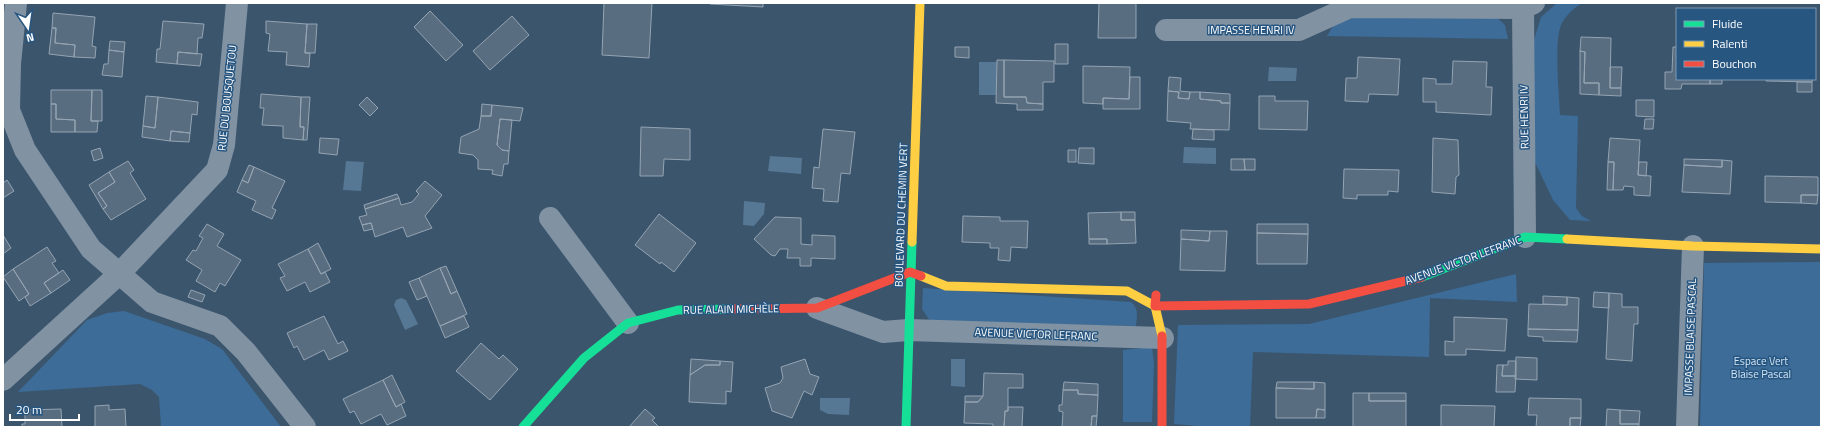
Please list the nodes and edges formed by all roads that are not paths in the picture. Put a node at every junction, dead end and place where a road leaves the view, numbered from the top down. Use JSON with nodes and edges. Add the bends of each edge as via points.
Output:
{"nodes":[{"id":1,"x":16,"y":3,"type":"edge"},
{"id":2,"x":237,"y":3,"type":"edge"},
{"id":3,"x":920,"y":3,"type":"edge"},
{"id":4,"x":1529,"y":6,"type":"edge"},
{"id":5,"x":1166,"y":30,"type":"dead end"},
{"id":6,"x":550,"y":218,"type":"dead end"},
{"id":7,"x":1525,"y":237,"type":"junction"},
{"id":8,"x":1693,"y":246,"type":"junction"},
{"id":9,"x":1821,"y":249,"type":"edge"},
{"id":10,"x":910,"y":272,"type":"junction"},
{"id":11,"x":119,"y":274,"type":"junction"},
{"id":12,"x":1156,"y":295,"type":"dead end"},
{"id":13,"x":1155,"y":306,"type":"junction"},
{"id":14,"x":817,"y":308,"type":"junction"},
{"id":15,"x":628,"y":323,"type":"junction"},
{"id":16,"x":908,"y":330,"type":"junction"},
{"id":17,"x":1163,"y":338,"type":"junction"},
{"id":18,"x":3,"y":380,"type":"edge"},
{"id":19,"x":305,"y":427,"type":"edge"},
{"id":20,"x":523,"y":427,"type":"edge"},
{"id":21,"x":906,"y":427,"type":"edge"},
{"id":22,"x":1162,"y":427,"type":"edge"},
{"id":23,"x":1687,"y":427,"type":"edge"}],
"edges":[{"from":1,"to":11,"type":"street","via":[[10,64],[9,110],[25,150],[82,236],[91,249]]},
{"from":2,"to":11,"type":"street","name":"RUE DU BOUSQUETOU","via":[[224,145],[217,170]]},
{"from":3,"to":10,"type":"street","name":"BOULEVARD DU CHEMIN VERT"},
{"from":4,"to":5,"type":"street","name":"IMPASSE HENRI IV","via":[[1350,7],[1299,30]]},
{"from":4,"to":7,"type":"street","name":"RUE HENRI IV"},
{"from":6,"to":15,"type":"street"},
{"from":7,"to":8,"type":"street","name":"AVENUE VICTOR LEFRANC"},
{"from":7,"to":13,"type":"street","name":"AVENUE VICTOR LEFRANC","via":[[1421,277],[1309,304]]},
{"from":8,"to":9,"type":"street","name":"AVENUE VICTOR LEFRANC"},
{"from":8,"to":23,"type":"street","name":"IMPASSE BLAISE PASCAL"},
{"from":10,"to":13,"type":"street","name":"AVENUE VICTOR LEFRANC","via":[[946,286],[1127,291]]},
{"from":10,"to":14,"type":"street","name":"RUE ALAIN MICHÈLE"},
{"from":10,"to":16,"type":"street","name":"BOULEVARD DU CHEMIN VERT"},
{"from":11,"to":18,"type":"street","name":"RUE DU BOUSQUETOU"},
{"from":11,"to":19,"type":"street","via":[[152,302],[220,326],[246,352]]},
{"from":12,"to":13,"type":"street"},
{"from":13,"to":17,"type":"street"},
{"from":14,"to":15,"type":"street","name":"RUE ALAIN MICHÈLE","via":[[678,310]]},
{"from":14,"to":16,"type":"street","name":"RUE ALAIN MICHÈLE","via":[[883,332]]},
{"from":15,"to":20,"type":"street","name":"RUE ALAIN MICHÈLE","via":[[584,358]]},
{"from":16,"to":17,"type":"street","name":"AVENUE VICTOR LEFRANC"},
{"from":16,"to":21,"type":"street","name":"BOULEVARD DU CHEMIN VERT"},
{"from":17,"to":22,"type":"street"}]}
